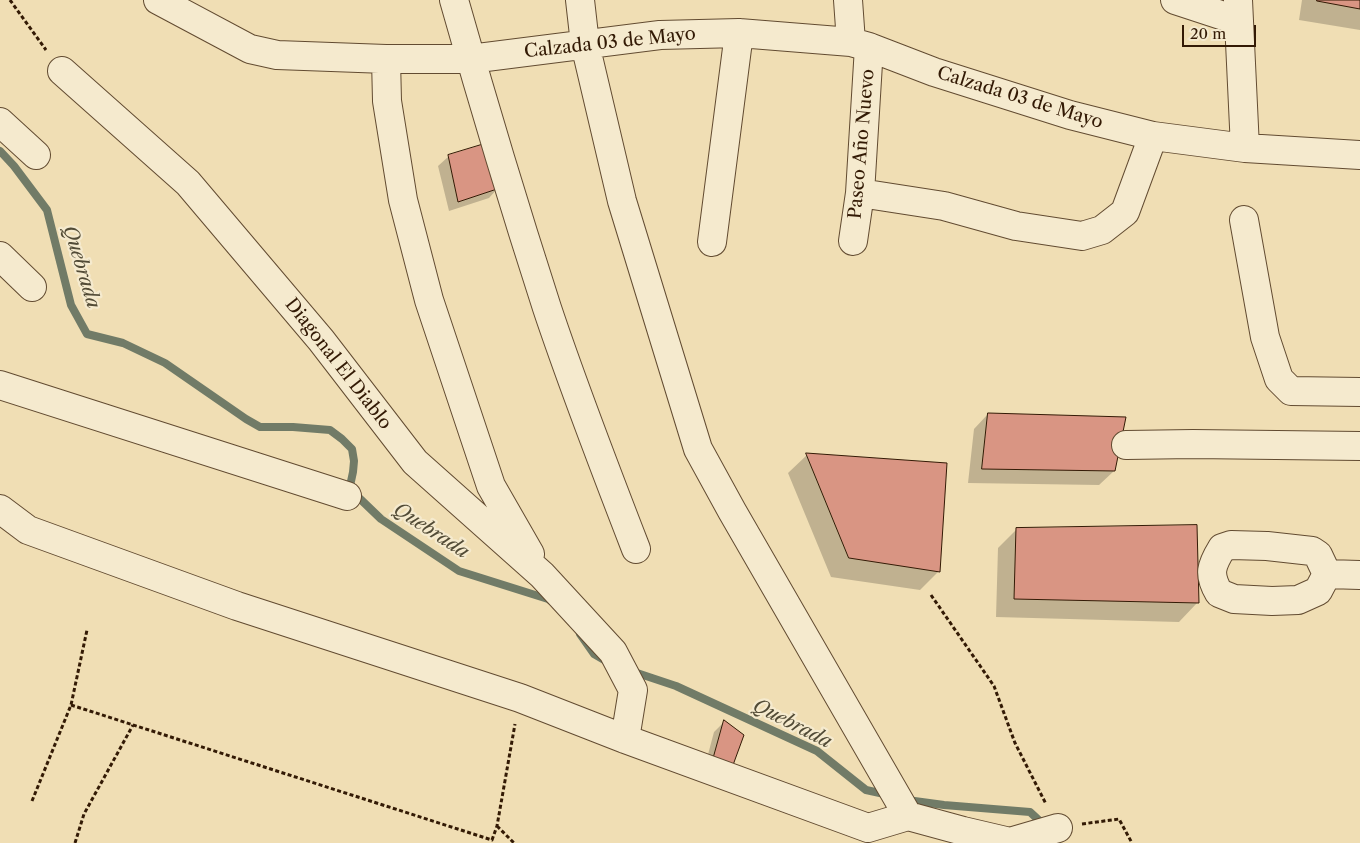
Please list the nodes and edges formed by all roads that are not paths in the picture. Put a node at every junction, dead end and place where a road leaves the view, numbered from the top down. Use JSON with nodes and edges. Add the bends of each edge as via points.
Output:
{"nodes":[{"id":1,"x":158,"y":0,"type":"edge"},
{"id":2,"x":454,"y":0,"type":"edge"},
{"id":3,"x":580,"y":0,"type":"edge"},
{"id":4,"x":848,"y":0,"type":"edge"},
{"id":5,"x":1175,"y":0,"type":"edge"},
{"id":6,"x":1238,"y":10,"type":"edge"},
{"id":7,"x":739,"y":33,"type":"junction"},
{"id":8,"x":585,"y":44,"type":"junction"},
{"id":9,"x":860,"y":45,"type":"junction"},
{"id":10,"x":386,"y":59,"type":"junction"},
{"id":11,"x":470,"y":59,"type":"junction"},
{"id":12,"x":62,"y":71,"type":"road end"},
{"id":13,"x":0,"y":122,"type":"edge"},
{"id":14,"x":1153,"y":136,"type":"junction"},
{"id":15,"x":1245,"y":148,"type":"junction"},
{"id":16,"x":36,"y":155,"type":"dead end"},
{"id":17,"x":1360,"y":155,"type":"edge"},
{"id":18,"x":860,"y":193,"type":"junction"},
{"id":19,"x":1244,"y":220,"type":"dead end"},
{"id":20,"x":853,"y":241,"type":"dead end"},
{"id":21,"x":712,"y":242,"type":"dead end"},
{"id":22,"x":0,"y":256,"type":"edge"},
{"id":23,"x":32,"y":287,"type":"dead end"},
{"id":24,"x":0,"y":385,"type":"edge"},
{"id":25,"x":1360,"y":392,"type":"edge"},
{"id":26,"x":1126,"y":445,"type":"dead end"},
{"id":27,"x":1360,"y":446,"type":"edge"},
{"id":28,"x":347,"y":496,"type":"dead end"},
{"id":29,"x":0,"y":509,"type":"edge"},
{"id":30,"x":636,"y":549,"type":"dead end"},
{"id":31,"x":1326,"y":574,"type":"dead end"},
{"id":32,"x":542,"y":575,"type":"junction"},
{"id":33,"x":1360,"y":575,"type":"edge"},
{"id":34,"x":625,"y":739,"type":"junction"},
{"id":35,"x":900,"y":801,"type":"junction"},
{"id":36,"x":1049,"y":831,"type":"road end"}],
"edges":[{"from":1,"to":10,"type":"street","name":"Calzada 03 de Mayo","via":[[250,49],[277,55]]},
{"from":2,"to":11,"type":"street"},
{"from":3,"to":8,"type":"street"},
{"from":4,"to":9,"type":"street","name":"Paseo Año Nuevo"},
{"from":5,"to":6,"type":"street"},
{"from":6,"to":15,"type":"street"},
{"from":7,"to":8,"type":"street","name":"Calzada 03 de Mayo","via":[[660,35]]},
{"from":7,"to":9,"type":"street","name":"Calzada 03 de Mayo"},
{"from":7,"to":21,"type":"street"},
{"from":8,"to":11,"type":"street","name":"Calzada 03 de Mayo"},
{"from":8,"to":35,"type":"street","via":[[622,200],[698,449]]},
{"from":9,"to":14,"type":"street","name":"Calzada 03 de Mayo","via":[[1042,107]]},
{"from":9,"to":18,"type":"street","name":"Paseo Año Nuevo"},
{"from":10,"to":11,"type":"street","name":"Calzada 03 de Mayo"},
{"from":10,"to":32,"type":"street","via":[[387,101],[403,200],[429,300],[491,486]]},
{"from":11,"to":30,"type":"street","via":[[548,309]]},
{"from":12,"to":32,"type":"street","name":"Diagonal El Diablo","via":[[188,183],[321,340],[415,462]]},
{"from":13,"to":16,"type":"street"},
{"from":14,"to":15,"type":"street","name":"Calzada 03 de Mayo"},
{"from":14,"to":18,"type":"street","via":[[1125,212],[1102,230],[1082,236],[1016,226],[944,206]]},
{"from":15,"to":17,"type":"street","name":"Calzada 03 de Mayo"},
{"from":18,"to":20,"type":"street","name":"Paseo Año Nuevo"},
{"from":19,"to":25,"type":"street","via":[[1265,337],[1279,379],[1291,391]]},
{"from":22,"to":23,"type":"street"},
{"from":24,"to":28,"type":"street"},
{"from":26,"to":27,"type":"street"},
{"from":29,"to":34,"type":"street","via":[[28,530],[228,603],[520,698]]},
{"from":31,"to":33,"type":"street"},
{"from":32,"to":34,"type":"street","name":"Diagonal El Diablo","via":[[613,652],[633,690]]},
{"from":34,"to":35,"type":"street","via":[[868,828]]},
{"from":35,"to":36,"type":"street","via":[[1010,842]]}]}
